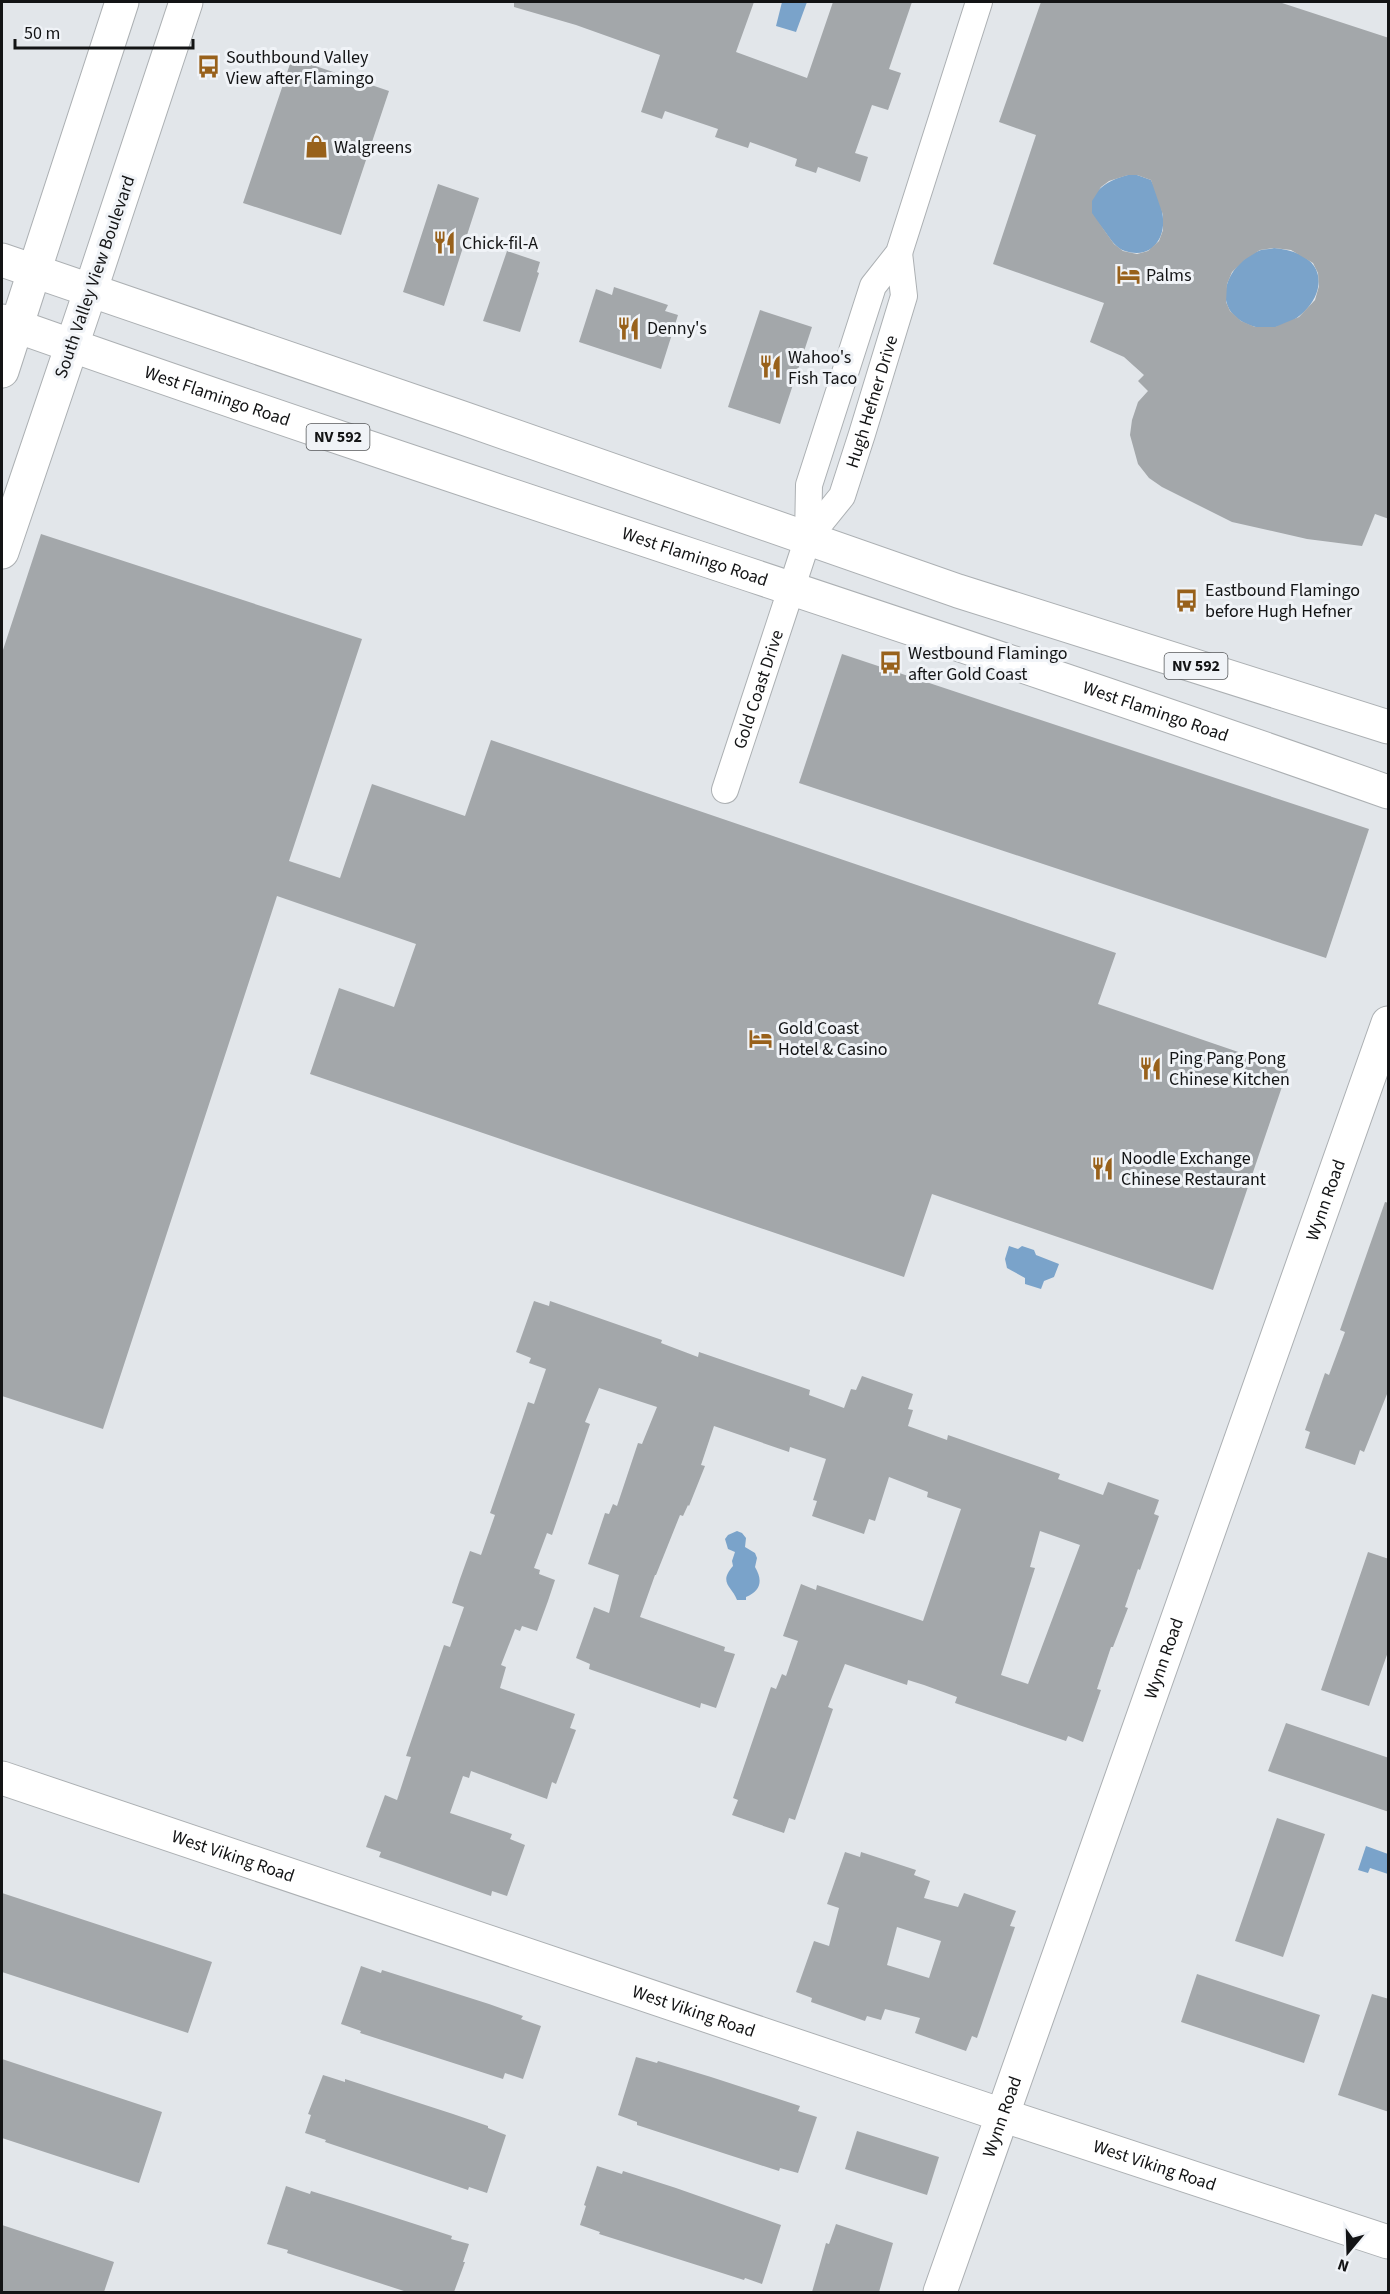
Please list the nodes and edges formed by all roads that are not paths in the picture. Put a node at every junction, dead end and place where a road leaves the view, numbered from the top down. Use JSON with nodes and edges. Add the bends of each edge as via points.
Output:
{"nodes":[{"id":1,"x":122,"y":2,"type":"edge"},
{"id":2,"x":186,"y":2,"type":"edge"},
{"id":3,"x":979,"y":2,"type":"edge"},
{"id":4,"x":899,"y":253,"type":"junction"},
{"id":5,"x":2,"y":260,"type":"edge"},
{"id":6,"x":34,"y":272,"type":"junction"},
{"id":7,"x":90,"y":289,"type":"junction"},
{"id":8,"x":9,"y":324,"type":"edge"},
{"id":9,"x":71,"y":346,"type":"junction"},
{"id":10,"x":2,"y":371,"type":"edge"},
{"id":11,"x":808,"y":538,"type":"junction"},
{"id":12,"x":2,"y":552,"type":"edge"},
{"id":13,"x":792,"y":588,"type":"junction"},
{"id":14,"x":1389,"y":727,"type":"edge"},
{"id":15,"x":724,"y":789,"type":"dead end"},
{"id":16,"x":1389,"y":792,"type":"edge"},
{"id":17,"x":1389,"y":1023,"type":"edge"},
{"id":18,"x":2,"y":1778,"type":"edge"},
{"id":19,"x":1002,"y":2115,"type":"junction"},
{"id":20,"x":1389,"y":2242,"type":"edge"},
{"id":21,"x":940,"y":2292,"type":"edge"}],
"edges":[{"from":1,"to":6,"type":"main road"},
{"from":2,"to":7,"type":"main road","name":"South Valley View Boulevard"},
{"from":3,"to":4,"type":"street","name":"Hugh Hefner Drive"},
{"from":4,"to":11,"type":"street","name":"Hugh Hefner Drive","via":[[873,286],[809,485]]},
{"from":4,"to":11,"type":"street","name":"Hugh Hefner Drive","via":[[904,296],[849,475],[842,495]]},
{"from":5,"to":6,"type":"main road","number":"NV 592"},
{"from":6,"to":7,"type":"main road","number":"NV 592"},
{"from":6,"to":8,"type":"main road"},
{"from":7,"to":9,"type":"main road","name":"South Valley View Boulevard"},
{"from":7,"to":11,"type":"main road","number":"NV 592"},
{"from":8,"to":9,"type":"main road","name":"West Flamingo Road","number":"NV 592"},
{"from":8,"to":10,"type":"main road"},
{"from":9,"to":12,"type":"main road","name":"South Valley View Boulevard"},
{"from":9,"to":13,"type":"main road","name":"West Flamingo Road","number":"NV 592"},
{"from":11,"to":13,"type":"street","name":"Hugh Hefner Drive"},
{"from":11,"to":14,"type":"main road","number":"NV 592","via":[[958,591]]},
{"from":13,"to":15,"type":"street","name":"Gold Coast Drive"},
{"from":13,"to":16,"type":"main road","name":"West Flamingo Road","number":"NV 592"},
{"from":17,"to":19,"type":"main road","name":"Wynn Road"},
{"from":18,"to":19,"type":"main road","name":"West Viking Road"},
{"from":19,"to":20,"type":"main road","name":"West Viking Road"},
{"from":19,"to":21,"type":"main road","name":"Wynn Road"}]}
